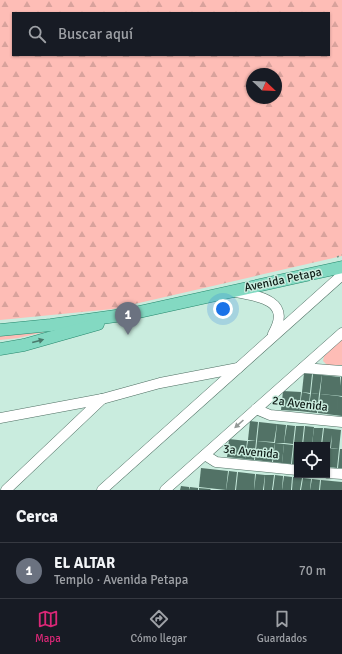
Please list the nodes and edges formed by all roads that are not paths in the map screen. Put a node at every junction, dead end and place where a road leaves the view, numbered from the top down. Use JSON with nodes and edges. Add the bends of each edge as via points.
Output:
{"nodes":[{"id":1,"x":342,"y":267,"type":"edge"},
{"id":2,"x":342,"y":275,"type":"edge"},
{"id":3,"x":229,"y":292,"type":"junction"},
{"id":4,"x":130,"y":314,"type":"junction"},
{"id":5,"x":0,"y":330,"type":"edge"},
{"id":6,"x":342,"y":333,"type":"edge"},
{"id":7,"x":268,"y":342,"type":"junction"},
{"id":8,"x":0,"y":349,"type":"edge"},
{"id":9,"x":238,"y":368,"type":"junction"},
{"id":10,"x":303,"y":368,"type":"junction"},
{"id":11,"x":342,"y":371,"type":"edge"},
{"id":12,"x":102,"y":399,"type":"junction"},
{"id":13,"x":256,"y":408,"type":"junction"},
{"id":14,"x":0,"y":418,"type":"edge"},
{"id":15,"x":342,"y":422,"type":"edge"},
{"id":16,"x":204,"y":454,"type":"junction"},
{"id":17,"x":294,"y":470,"type":"edge"},
{"id":18,"x":330,"y":473,"type":"edge"},
{"id":19,"x":342,"y":474,"type":"edge"},
{"id":20,"x":6,"y":490,"type":"edge"},
{"id":21,"x":102,"y":490,"type":"edge"},
{"id":22,"x":165,"y":490,"type":"edge"}],
"edges":[{"from":1,"to":3,"type":"main road","name":"Avenida Petapa"},
{"from":2,"to":7,"type":"street"},
{"from":3,"to":4,"type":"main road","name":"Avenida Petapa"},
{"from":3,"to":7,"type":"street","via":[[263,298],[276,306],[280,315]]},
{"from":4,"to":5,"type":"main road","name":"Avenida Petapa"},
{"from":8,"to":4,"type":"main road","name":"Avenida Petapa","one_way":true,"via":[[70,333]]},
{"from":6,"to":10,"type":"street"},
{"from":7,"to":9,"type":"street"},
{"from":9,"to":12,"type":"street","via":[[160,383]]},
{"from":9,"to":21,"type":"street"},
{"from":10,"to":11,"type":"street"},
{"from":10,"to":13,"type":"street"},
{"from":12,"to":14,"type":"street"},
{"from":12,"to":20,"type":"street"},
{"from":13,"to":15,"type":"street","name":"2a Avenida","via":[[270,415]]},
{"from":13,"to":16,"type":"street","one_way":true},
{"from":16,"to":17,"type":"street","name":"3a Avenida","via":[[218,462]]},
{"from":16,"to":22,"type":"street"},
{"from":18,"to":19,"type":"street"}]}
